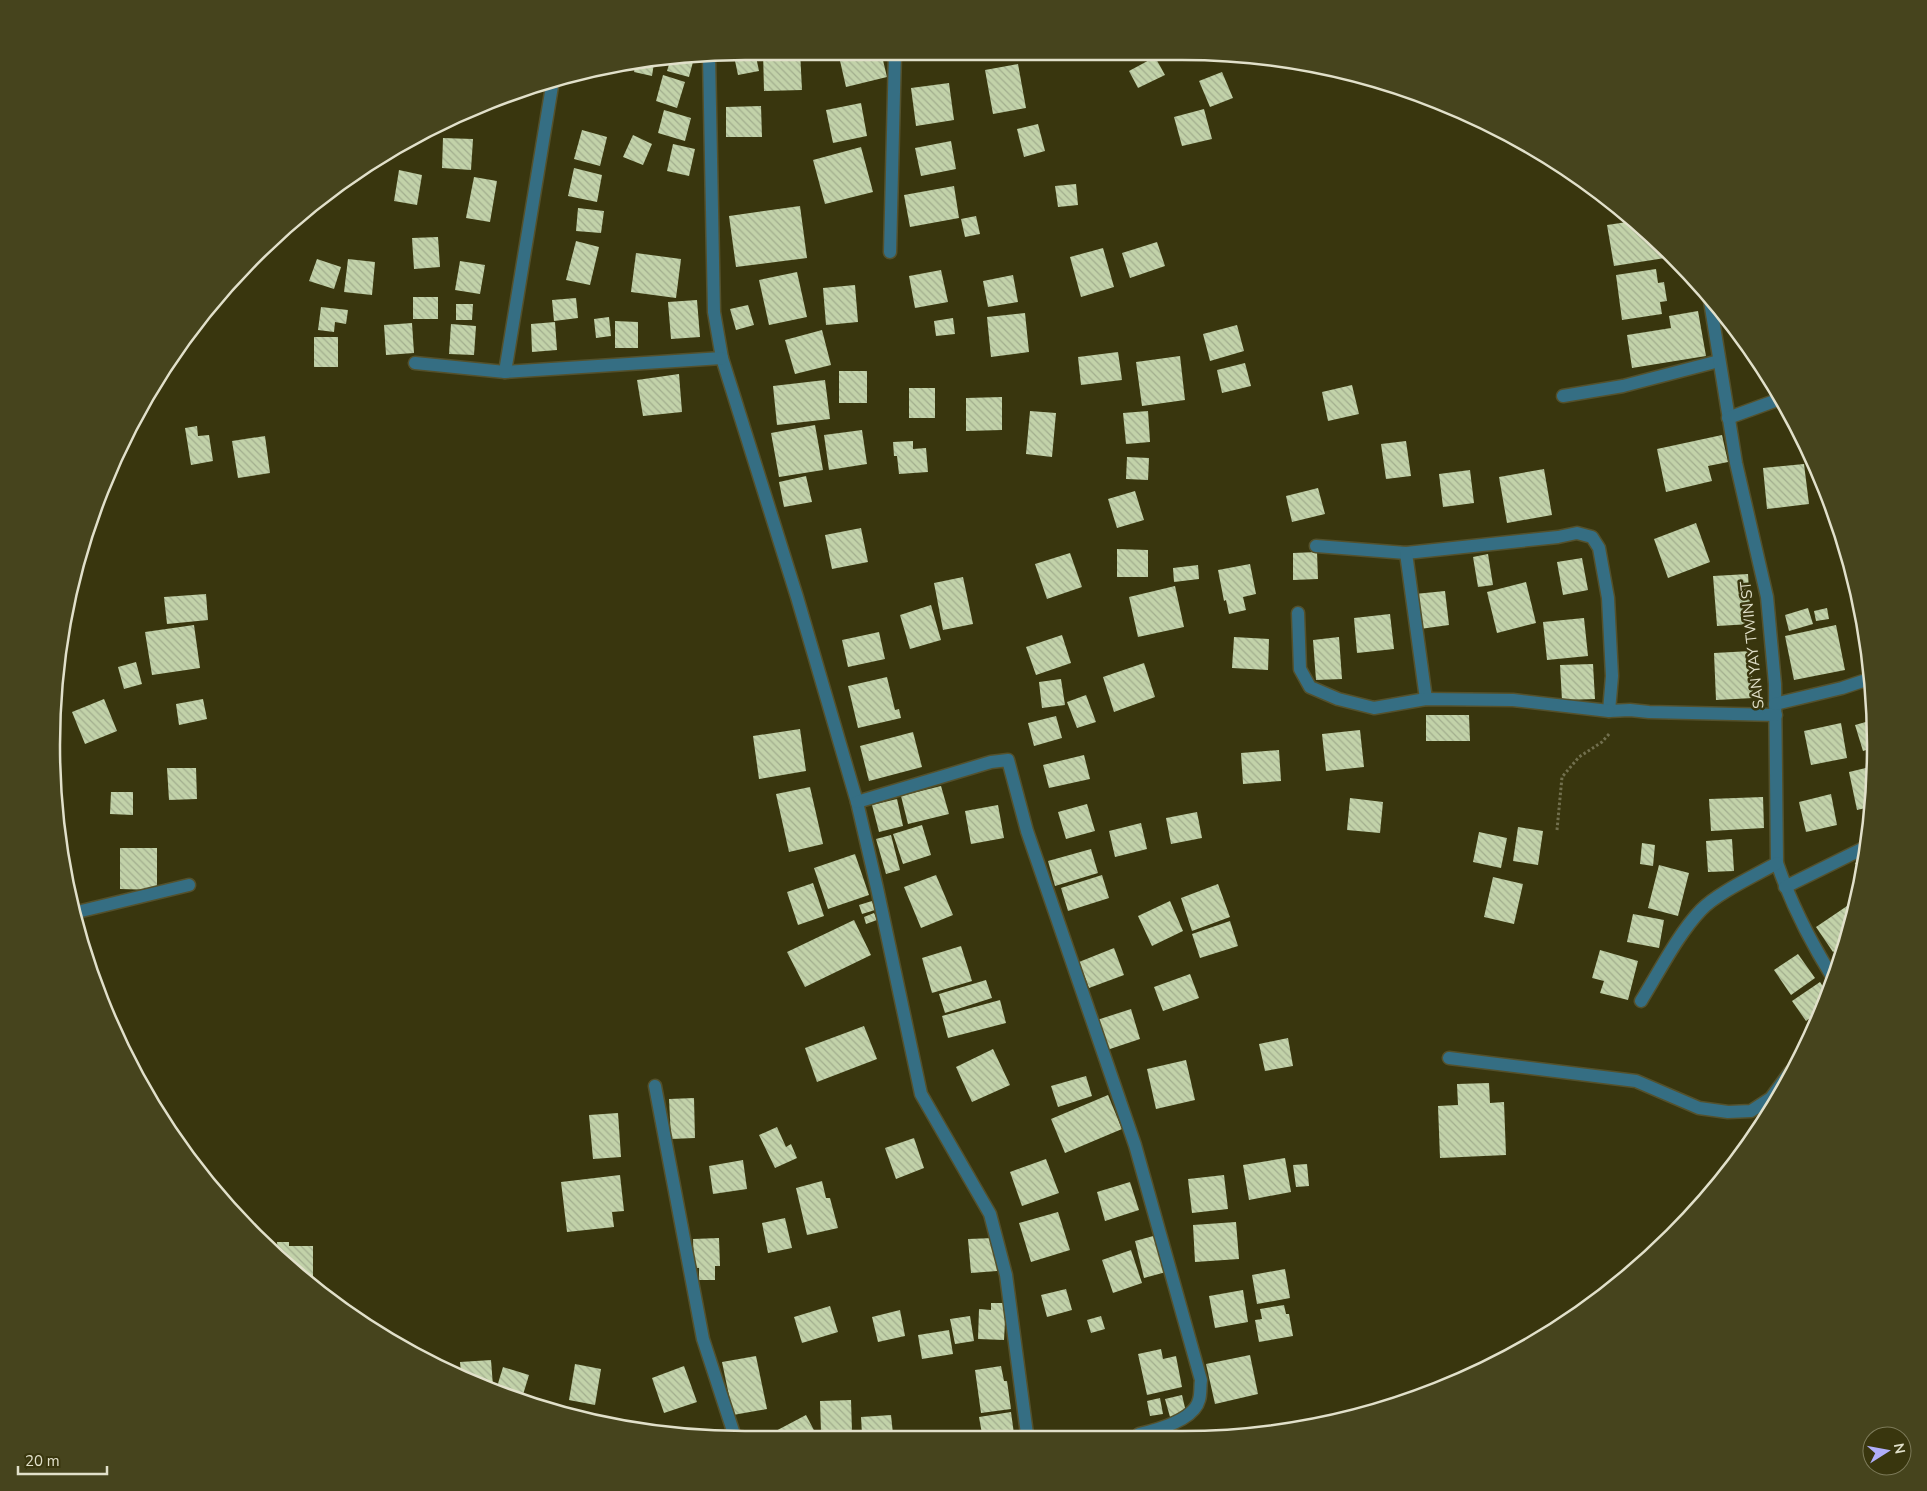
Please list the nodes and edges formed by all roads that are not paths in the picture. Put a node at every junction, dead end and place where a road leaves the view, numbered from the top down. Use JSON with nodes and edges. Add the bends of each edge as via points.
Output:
{"nodes":[{"id":1,"x":895,"y":60,"type":"edge"},
{"id":2,"x":709,"y":61,"type":"edge"},
{"id":3,"x":552,"y":88,"type":"edge"},
{"id":4,"x":890,"y":252,"type":"dead end"},
{"id":5,"x":1712,"y":312,"type":"edge"},
{"id":6,"x":722,"y":358,"type":"junction"},
{"id":7,"x":1719,"y":360,"type":"junction"},
{"id":8,"x":415,"y":363,"type":"dead end"},
{"id":9,"x":506,"y":372,"type":"junction"},
{"id":10,"x":1563,"y":396,"type":"dead end"},
{"id":11,"x":1774,"y":401,"type":"edge"},
{"id":12,"x":1728,"y":418,"type":"junction"},
{"id":13,"x":1316,"y":546,"type":"dead end"},
{"id":14,"x":1406,"y":553,"type":"junction"},
{"id":15,"x":1298,"y":613,"type":"dead end"},
{"id":16,"x":1864,"y":681,"type":"edge"},
{"id":17,"x":1426,"y":700,"type":"junction"},
{"id":18,"x":1776,"y":710,"type":"junction"},
{"id":19,"x":1609,"y":711,"type":"junction"},
{"id":20,"x":857,"y":802,"type":"junction"},
{"id":21,"x":1859,"y":851,"type":"edge"},
{"id":22,"x":1777,"y":863,"type":"junction"},
{"id":23,"x":189,"y":885,"type":"dead end"},
{"id":24,"x":1785,"y":887,"type":"junction"},
{"id":25,"x":80,"y":911,"type":"edge"},
{"id":26,"x":1829,"y":971,"type":"edge"},
{"id":27,"x":1641,"y":1000,"type":"dead end"},
{"id":28,"x":1449,"y":1058,"type":"dead end"},
{"id":29,"x":655,"y":1086,"type":"dead end"},
{"id":30,"x":1767,"y":1100,"type":"edge"},
{"id":31,"x":733,"y":1431,"type":"edge"},
{"id":32,"x":1027,"y":1431,"type":"edge"},
{"id":33,"x":1152,"y":1431,"type":"edge"}],
"edges":[{"from":1,"to":4,"type":"street"},
{"from":2,"to":6,"type":"street","via":[[714,312]]},
{"from":3,"to":9,"type":"street"},
{"from":5,"to":7,"type":"street","name":"SAN YAY TWIN ST"},
{"from":6,"to":9,"type":"street"},
{"from":6,"to":20,"type":"street"},
{"from":7,"to":10,"type":"street","via":[[1623,386]]},
{"from":7,"to":12,"type":"street","name":"SAN YAY TWIN ST"},
{"from":8,"to":9,"type":"street"},
{"from":11,"to":12,"type":"street"},
{"from":12,"to":18,"type":"street","name":"SAN YAY TWIN ST","via":[[1767,597]]},
{"from":13,"to":14,"type":"street"},
{"from":14,"to":17,"type":"street"},
{"from":14,"to":19,"type":"street","via":[[1576,533],[1592,537],[1599,548],[1608,598],[1612,676]]},
{"from":15,"to":17,"type":"street","via":[[1300,668],[1310,687],[1374,708]]},
{"from":16,"to":18,"type":"street"},
{"from":17,"to":19,"type":"street","via":[[1513,700]]},
{"from":18,"to":19,"type":"street"},
{"from":18,"to":22,"type":"street","name":"SAN YAY TWIN ST"},
{"from":20,"to":32,"type":"street","via":[[921,1094],[990,1214],[1006,1275]]},
{"from":20,"to":33,"type":"street","via":[[991,762],[1008,760],[1027,831],[1135,1145],[1201,1380],[1199,1402],[1186,1417]]},
{"from":21,"to":24,"type":"street"},
{"from":22,"to":24,"type":"street","name":"SAN YAY TWIN ST"},
{"from":22,"to":27,"type":"street","via":[[1702,908],[1687,926]]},
{"from":23,"to":25,"type":"street"},
{"from":24,"to":26,"type":"street","name":"SAN YAY TWIN ST","via":[[1811,943]]},
{"from":28,"to":30,"type":"street","via":[[1636,1081],[1699,1108],[1728,1112],[1751,1111]]},
{"from":29,"to":31,"type":"street","via":[[703,1339]]}]}
